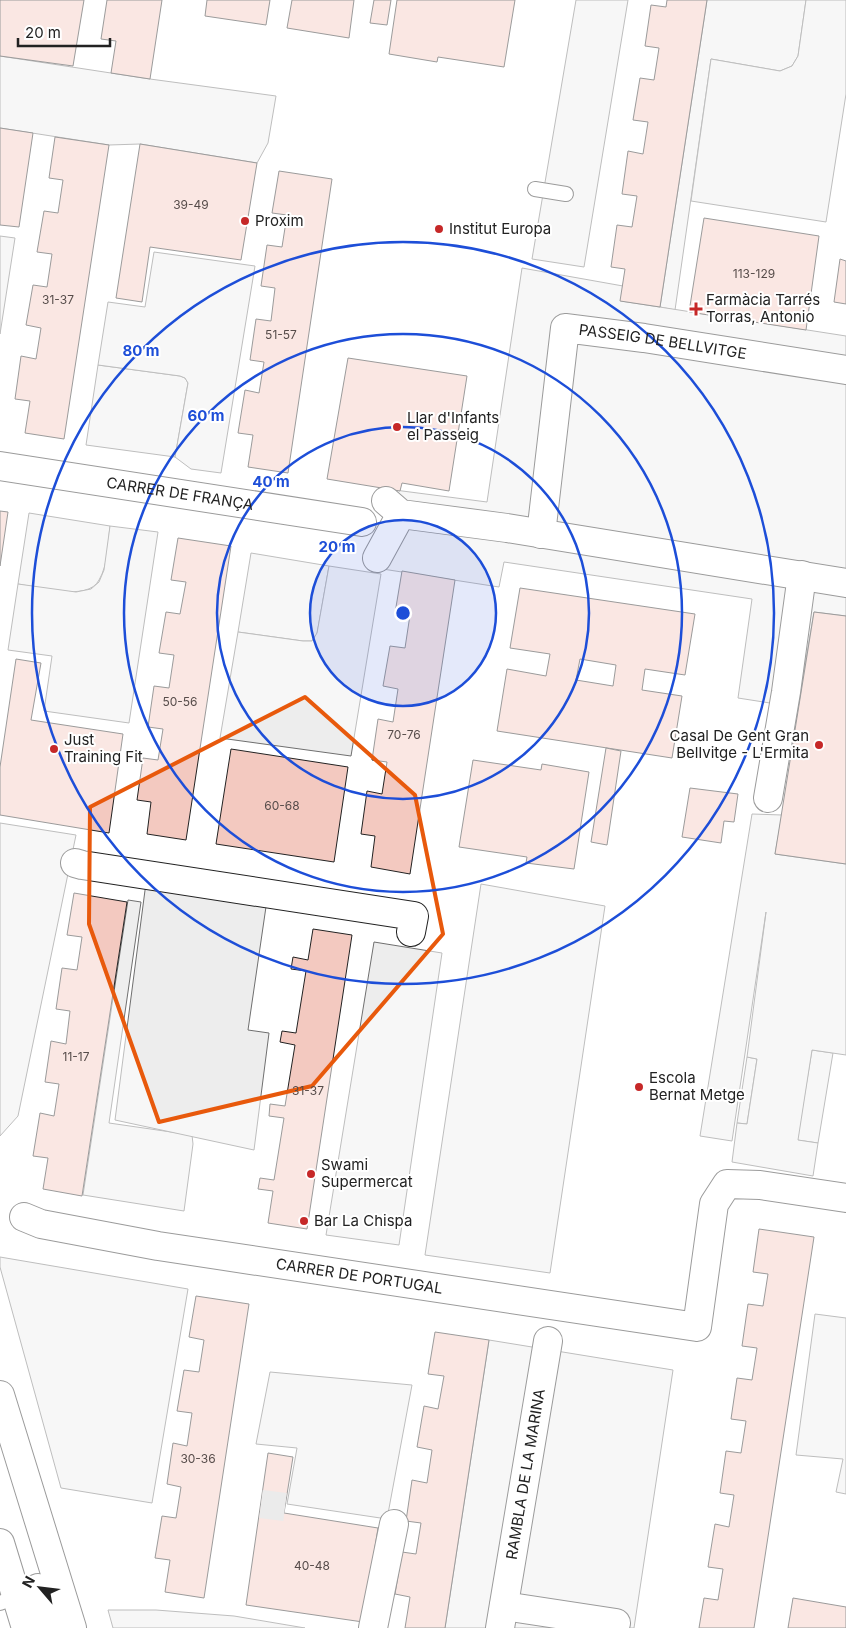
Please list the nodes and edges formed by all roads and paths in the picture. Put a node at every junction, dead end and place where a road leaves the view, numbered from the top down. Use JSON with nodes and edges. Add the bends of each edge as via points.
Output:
{"nodes":[{"id":1,"x":535,"y":189,"type":"dead end"},
{"id":2,"x":566,"y":194,"type":"dead end"},
{"id":3,"x":846,"y":370,"type":"edge"},
{"id":4,"x":0,"y":466,"type":"edge"},
{"id":5,"x":362,"y":522,"type":"dead end"},
{"id":6,"x":541,"y":534,"type":"junction"},
{"id":7,"x":377,"y":558,"type":"dead end"},
{"id":8,"x":802,"y":576,"type":"junction"},
{"id":9,"x":846,"y":583,"type":"edge"},
{"id":10,"x":768,"y":798,"type":"dead end"},
{"id":11,"x":75,"y":863,"type":"dead end"},
{"id":12,"x":419,"y":922,"type":"dead end"},
{"id":13,"x":846,"y":1198,"type":"edge"},
{"id":14,"x":24,"y":1217,"type":"dead end"},
{"id":15,"x":548,"y":1341,"type":"dead end"},
{"id":16,"x":0,"y":1395,"type":"edge"},
{"id":17,"x":394,"y":1524,"type":"dead end"},
{"id":18,"x":0,"y":1543,"type":"edge"},
{"id":19,"x":8,"y":1600,"type":"edge"},
{"id":20,"x":502,"y":1617,"type":"edge"},
{"id":21,"x":616,"y":1623,"type":"dead end"},
{"id":22,"x":26,"y":1628,"type":"edge"},
{"id":23,"x":51,"y":1628,"type":"edge"},
{"id":24,"x":72,"y":1628,"type":"edge"},
{"id":25,"x":373,"y":1628,"type":"edge"}],
"edges":[{"from":1,"to":2,"type":"lane"},
{"from":3,"to":6,"type":"street","name":"PASSEIG DE BELLVITGE","via":[[565,328]]},
{"from":4,"to":5,"type":"street","name":"CARRER DE FRANÇA"},
{"from":6,"to":7,"type":"street","via":[[393,508]]},
{"from":6,"to":8,"type":"street"},
{"from":8,"to":9,"type":"street"},
{"from":8,"to":10,"type":"street"},
{"from":11,"to":12,"type":"street"},
{"from":13,"to":14,"type":"street","name":"CARRER DE PORTUGAL","via":[[760,1185],[727,1184],[714,1204],[697,1327],[158,1246],[41,1224]]},
{"from":15,"to":20,"type":"street","name":"RAMBLA DE LA MARINA"},
{"from":16,"to":24,"type":"street"},
{"from":17,"to":25,"type":"street"},
{"from":18,"to":19,"type":"street"},
{"from":19,"to":22,"type":"street"},
{"from":19,"to":23,"type":"street","via":[[38,1588]]},
{"from":20,"to":21,"type":"street","name":"RAMBLA DE LA MARINA"}]}
